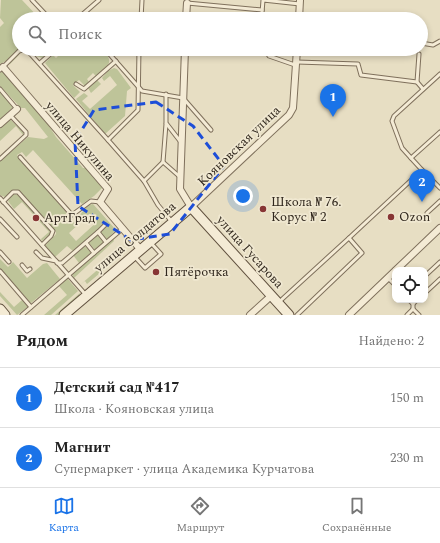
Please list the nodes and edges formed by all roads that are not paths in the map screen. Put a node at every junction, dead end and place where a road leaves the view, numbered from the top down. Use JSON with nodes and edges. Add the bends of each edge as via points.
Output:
{"nodes":[{"id":1,"x":32,"y":0,"type":"edge"},
{"id":2,"x":99,"y":0,"type":"edge"},
{"id":3,"x":142,"y":0,"type":"edge"},
{"id":4,"x":300,"y":2,"type":"edge"},
{"id":5,"x":187,"y":3,"type":"joint"},
{"id":6,"x":262,"y":10,"type":"joint"},
{"id":7,"x":43,"y":12,"type":"edge"},
{"id":8,"x":85,"y":12,"type":"edge"},
{"id":9,"x":141,"y":12,"type":"edge"},
{"id":10,"x":186,"y":12,"type":"edge"},
{"id":11,"x":299,"y":12,"type":"edge"},
{"id":12,"x":440,"y":41,"type":"edge"},
{"id":13,"x":428,"y":44,"type":"edge"},
{"id":14,"x":15,"y":56,"type":"edge"},
{"id":15,"x":33,"y":56,"type":"edge"},
{"id":16,"x":48,"y":56,"type":"edge"},
{"id":17,"x":111,"y":56,"type":"edge"},
{"id":18,"x":139,"y":56,"type":"edge"},
{"id":19,"x":185,"y":56,"type":"edge"},
{"id":20,"x":269,"y":56,"type":"edge"},
{"id":21,"x":297,"y":56,"type":"edge"},
{"id":22,"x":419,"y":56,"type":"edge"},
{"id":23,"x":116,"y":61,"type":"junction"},
{"id":24,"x":40,"y":63,"type":"junction"},
{"id":25,"x":297,"y":64,"type":"junction"},
{"id":26,"x":2,"y":69,"type":"edge"},
{"id":27,"x":440,"y":74,"type":"edge"},
{"id":28,"x":416,"y":82,"type":"junction"},
{"id":29,"x":76,"y":84,"type":"dead end"},
{"id":30,"x":138,"y":86,"type":"junction"},
{"id":31,"x":0,"y":89,"type":"edge"},
{"id":32,"x":423,"y":89,"type":"junction"},
{"id":33,"x":166,"y":94,"type":"junction"},
{"id":34,"x":183,"y":98,"type":"junction"},
{"id":35,"x":17,"y":109,"type":"joint"},
{"id":36,"x":10,"y":115,"type":"junction"},
{"id":37,"x":166,"y":123,"type":"junction"},
{"id":38,"x":0,"y":124,"type":"edge"},
{"id":39,"x":211,"y":130,"type":"dead end"},
{"id":40,"x":440,"y":132,"type":"edge"},
{"id":41,"x":108,"y":140,"type":"junction"},
{"id":42,"x":182,"y":142,"type":"junction"},
{"id":43,"x":20,"y":157,"type":"dead end"},
{"id":44,"x":411,"y":158,"type":"junction"},
{"id":45,"x":0,"y":159,"type":"edge"},
{"id":46,"x":163,"y":162,"type":"junction"},
{"id":47,"x":422,"y":170,"type":"junction"},
{"id":48,"x":180,"y":177,"type":"junction"},
{"id":49,"x":144,"y":181,"type":"junction"},
{"id":50,"x":440,"y":187,"type":"edge"},
{"id":51,"x":0,"y":198,"type":"edge"},
{"id":52,"x":440,"y":201,"type":"edge"},
{"id":53,"x":3,"y":202,"type":"junction"},
{"id":54,"x":100,"y":202,"type":"junction"},
{"id":55,"x":191,"y":207,"type":"junction"},
{"id":56,"x":427,"y":213,"type":"dead end"},
{"id":57,"x":0,"y":219,"type":"edge"},
{"id":58,"x":172,"y":222,"type":"junction"},
{"id":59,"x":106,"y":226,"type":"dead end"},
{"id":60,"x":440,"y":228,"type":"edge"},
{"id":61,"x":122,"y":229,"type":"junction"},
{"id":62,"x":98,"y":232,"type":"junction"},
{"id":63,"x":17,"y":237,"type":"dead end"},
{"id":64,"x":349,"y":238,"type":"junction"},
{"id":65,"x":150,"y":241,"type":"junction"},
{"id":66,"x":106,"y":242,"type":"junction"},
{"id":67,"x":86,"y":243,"type":"junction"},
{"id":68,"x":42,"y":245,"type":"junction"},
{"id":69,"x":0,"y":252,"type":"edge"},
{"id":70,"x":36,"y":252,"type":"dead end"},
{"id":71,"x":137,"y":252,"type":"junction"},
{"id":72,"x":94,"y":253,"type":"junction"},
{"id":73,"x":9,"y":262,"type":"dead end"},
{"id":74,"x":57,"y":262,"type":"junction"},
{"id":75,"x":440,"y":262,"type":"edge"},
{"id":76,"x":22,"y":265,"type":"dead end"},
{"id":77,"x":400,"y":267,"type":"edge"},
{"id":78,"x":30,"y":269,"type":"dead end"},
{"id":79,"x":0,"y":272,"type":"edge"},
{"id":80,"x":428,"y":273,"type":"edge"},
{"id":81,"x":392,"y":274,"type":"edge"},
{"id":82,"x":68,"y":275,"type":"junction"},
{"id":83,"x":388,"y":278,"type":"junction"},
{"id":84,"x":440,"y":279,"type":"edge"},
{"id":85,"x":392,"y":282,"type":"edge"},
{"id":86,"x":428,"y":290,"type":"edge"},
{"id":87,"x":86,"y":295,"type":"junction"},
{"id":88,"x":274,"y":299,"type":"junction"},
{"id":89,"x":413,"y":304,"type":"edge"},
{"id":90,"x":31,"y":307,"type":"junction"},
{"id":91,"x":0,"y":309,"type":"edge"},
{"id":92,"x":413,"y":309,"type":"junction"},
{"id":93,"x":5,"y":315,"type":"edge"},
{"id":94,"x":22,"y":315,"type":"edge"},
{"id":95,"x":64,"y":315,"type":"edge"},
{"id":96,"x":250,"y":315,"type":"edge"},
{"id":97,"x":289,"y":315,"type":"edge"},
{"id":98,"x":297,"y":315,"type":"edge"},
{"id":99,"x":349,"y":315,"type":"edge"},
{"id":100,"x":407,"y":315,"type":"edge"},
{"id":101,"x":419,"y":315,"type":"edge"}],
"edges":[{"from":1,"to":7,"type":"lane"},
{"from":2,"to":8,"type":"lane"},
{"from":3,"to":9,"type":"lane"},
{"from":4,"to":6,"type":"lane","via":[[263,0]]},
{"from":4,"to":11,"type":"street"},
{"from":5,"to":6,"type":"lane"},
{"from":5,"to":10,"type":"street"},
{"from":12,"to":13,"type":"lane","via":[[433,45]]},
{"from":14,"to":26,"type":"lane"},
{"from":15,"to":24,"type":"lane"},
{"from":16,"to":24,"type":"lane"},
{"from":17,"to":23,"type":"lane"},
{"from":18,"to":30,"type":"lane"},
{"from":19,"to":34,"type":"street","name":"улица Солдатова"},
{"from":20,"to":25,"type":"lane"},
{"from":21,"to":25,"type":"street","name":"Кояновская улица"},
{"from":22,"to":28,"type":"lane"},
{"from":23,"to":29,"type":"lane","via":[[84,89]]},
{"from":23,"to":30,"type":"lane"},
{"from":24,"to":41,"type":"lane"},
{"from":25,"to":28,"type":"lane","via":[[358,64],[361,75]]},
{"from":25,"to":55,"type":"street","name":"Кояновская улица","via":[[293,108],[289,115]]},
{"from":26,"to":54,"type":"street","name":"улица Никулина","via":[[108,189]]},
{"from":27,"to":32,"type":"lane"},
{"from":28,"to":32,"type":"lane"},
{"from":30,"to":33,"type":"lane","via":[[142,91]]},
{"from":30,"to":41,"type":"lane","via":[[138,110]]},
{"from":31,"to":35,"type":"lane"},
{"from":32,"to":44,"type":"lane","via":[[394,116],[392,121],[402,148]]},
{"from":33,"to":34,"type":"lane"},
{"from":33,"to":37,"type":"lane"},
{"from":34,"to":39,"type":"lane"},
{"from":34,"to":42,"type":"street","name":"улица Солдатова"},
{"from":35,"to":36,"type":"street"},
{"from":36,"to":38,"type":"street"},
{"from":36,"to":45,"type":"lane","via":[[26,135]]},
{"from":37,"to":42,"type":"lane"},
{"from":37,"to":46,"type":"lane"},
{"from":40,"to":44,"type":"lane"},
{"from":41,"to":49,"type":"lane"},
{"from":42,"to":48,"type":"street","name":"улица Солдатова"},
{"from":43,"to":54,"type":"lane","via":[[72,215],[91,201]]},
{"from":44,"to":47,"type":"lane"},
{"from":46,"to":48,"type":"lane"},
{"from":46,"to":49,"type":"lane"},
{"from":47,"to":50,"type":"lane"},
{"from":47,"to":64,"type":"lane"},
{"from":48,"to":55,"type":"street","name":"улица Солдатова","via":[[180,188]]},
{"from":49,"to":58,"type":"lane"},
{"from":51,"to":53,"type":"lane"},
{"from":52,"to":56,"type":"lane"},
{"from":53,"to":68,"type":"lane"},
{"from":53,"to":68,"type":"lane","via":[[15,191],[23,196],[53,231]]},
{"from":54,"to":61,"type":"street","name":"улица Никулина"},
{"from":55,"to":58,"type":"street","name":"улица Солдатова"},
{"from":55,"to":88,"type":"street","name":"улица Гусарова"},
{"from":57,"to":63,"type":"lane"},
{"from":58,"to":65,"type":"street","name":"улица Солдатова"},
{"from":59,"to":62,"type":"lane"},
{"from":60,"to":77,"type":"street"},
{"from":61,"to":66,"type":"lane"},
{"from":61,"to":71,"type":"street","name":"улица Никулина"},
{"from":62,"to":66,"type":"lane"},
{"from":62,"to":67,"type":"lane"},
{"from":64,"to":88,"type":"lane"},
{"from":64,"to":98,"type":"lane","via":[[362,253]]},
{"from":65,"to":71,"type":"street","name":"улица Солдатова"},
{"from":65,"to":71,"type":"lane","via":[[161,254],[145,268]]},
{"from":66,"to":72,"type":"lane"},
{"from":67,"to":72,"type":"lane"},
{"from":67,"to":74,"type":"lane","via":[[62,262]]},
{"from":68,"to":74,"type":"lane"},
{"from":69,"to":73,"type":"lane"},
{"from":70,"to":74,"type":"lane","via":[[41,259]]},
{"from":71,"to":87,"type":"street","name":"улица Солдатова"},
{"from":72,"to":82,"type":"lane"},
{"from":74,"to":82,"type":"lane"},
{"from":75,"to":80,"type":"lane"},
{"from":76,"to":78,"type":"lane","via":[[27,270]]},
{"from":79,"to":90,"type":"lane"},
{"from":81,"to":83,"type":"street"},
{"from":82,"to":87,"type":"lane"},
{"from":82,"to":90,"type":"lane"},
{"from":83,"to":85,"type":"lane"},
{"from":83,"to":99,"type":"street"},
{"from":84,"to":86,"type":"lane"},
{"from":87,"to":95,"type":"street","name":"улица Солдатова"},
{"from":88,"to":96,"type":"street"},
{"from":88,"to":97,"type":"street","name":"улица Гусарова"},
{"from":89,"to":92,"type":"lane"},
{"from":90,"to":94,"type":"lane"},
{"from":91,"to":93,"type":"street"},
{"from":92,"to":100,"type":"lane"},
{"from":92,"to":101,"type":"lane"}]}
